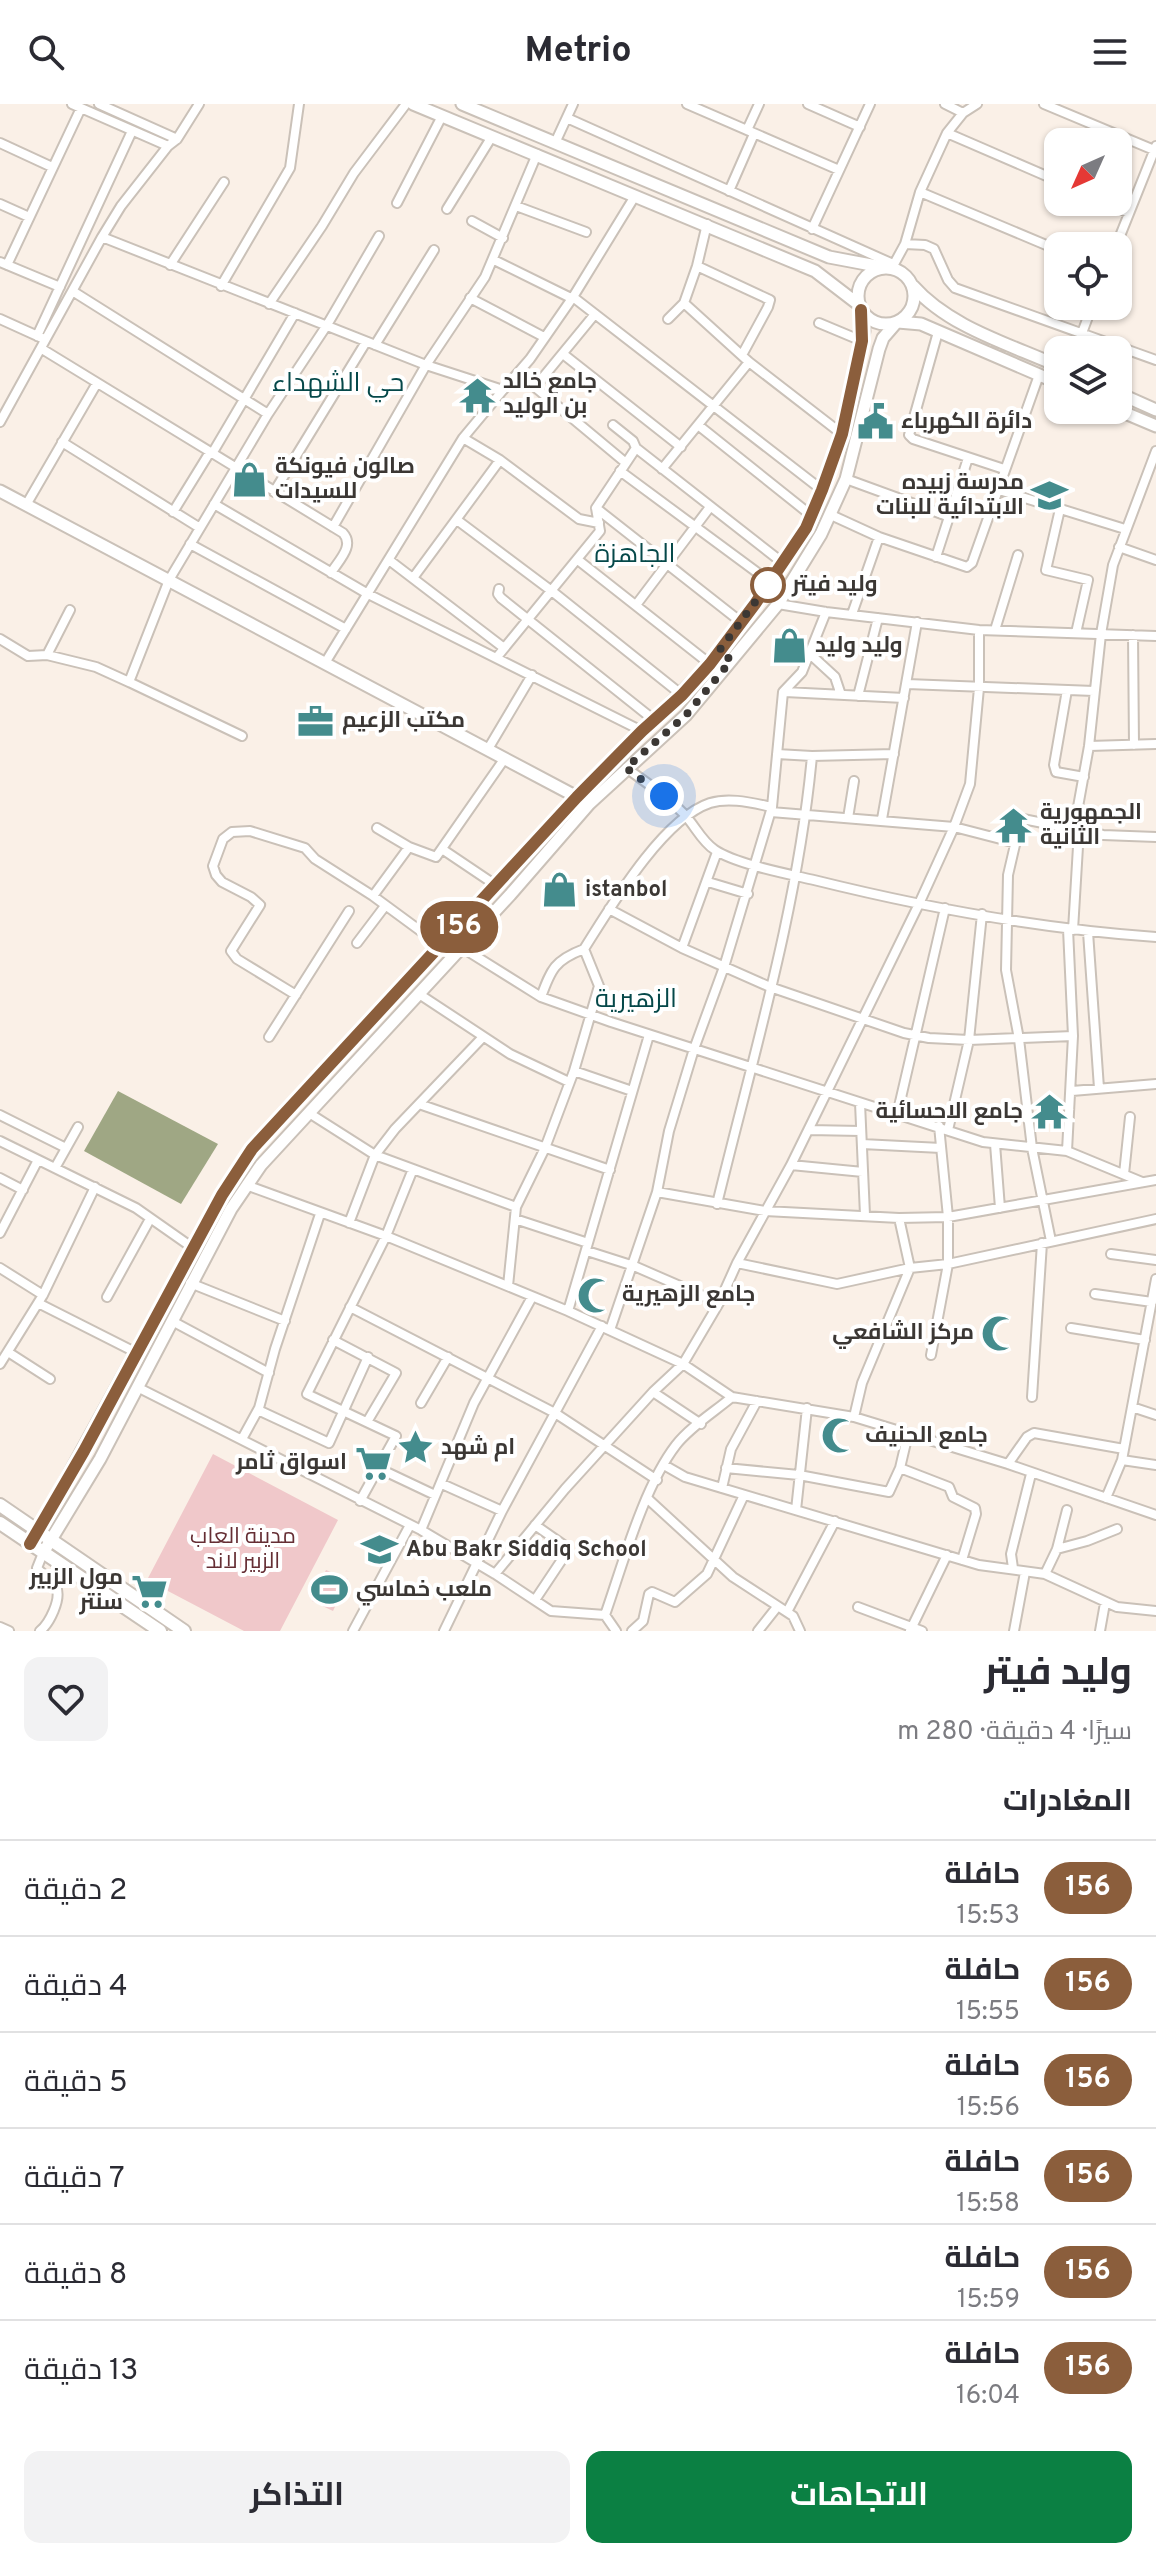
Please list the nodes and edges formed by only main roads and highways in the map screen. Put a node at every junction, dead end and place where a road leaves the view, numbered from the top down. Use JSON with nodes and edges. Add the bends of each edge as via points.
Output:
{"nodes":[{"id":1,"x":0,"y":1505,"type":"edge"},
{"id":2,"x":0,"y":1523,"type":"edge"},
{"id":3,"x":160,"y":1631,"type":"edge"},
{"id":4,"x":184,"y":1631,"type":"edge"}],
"edges":[{"from":1,"to":4,"type":"main road"},
{"from":2,"to":3,"type":"main road"}]}
